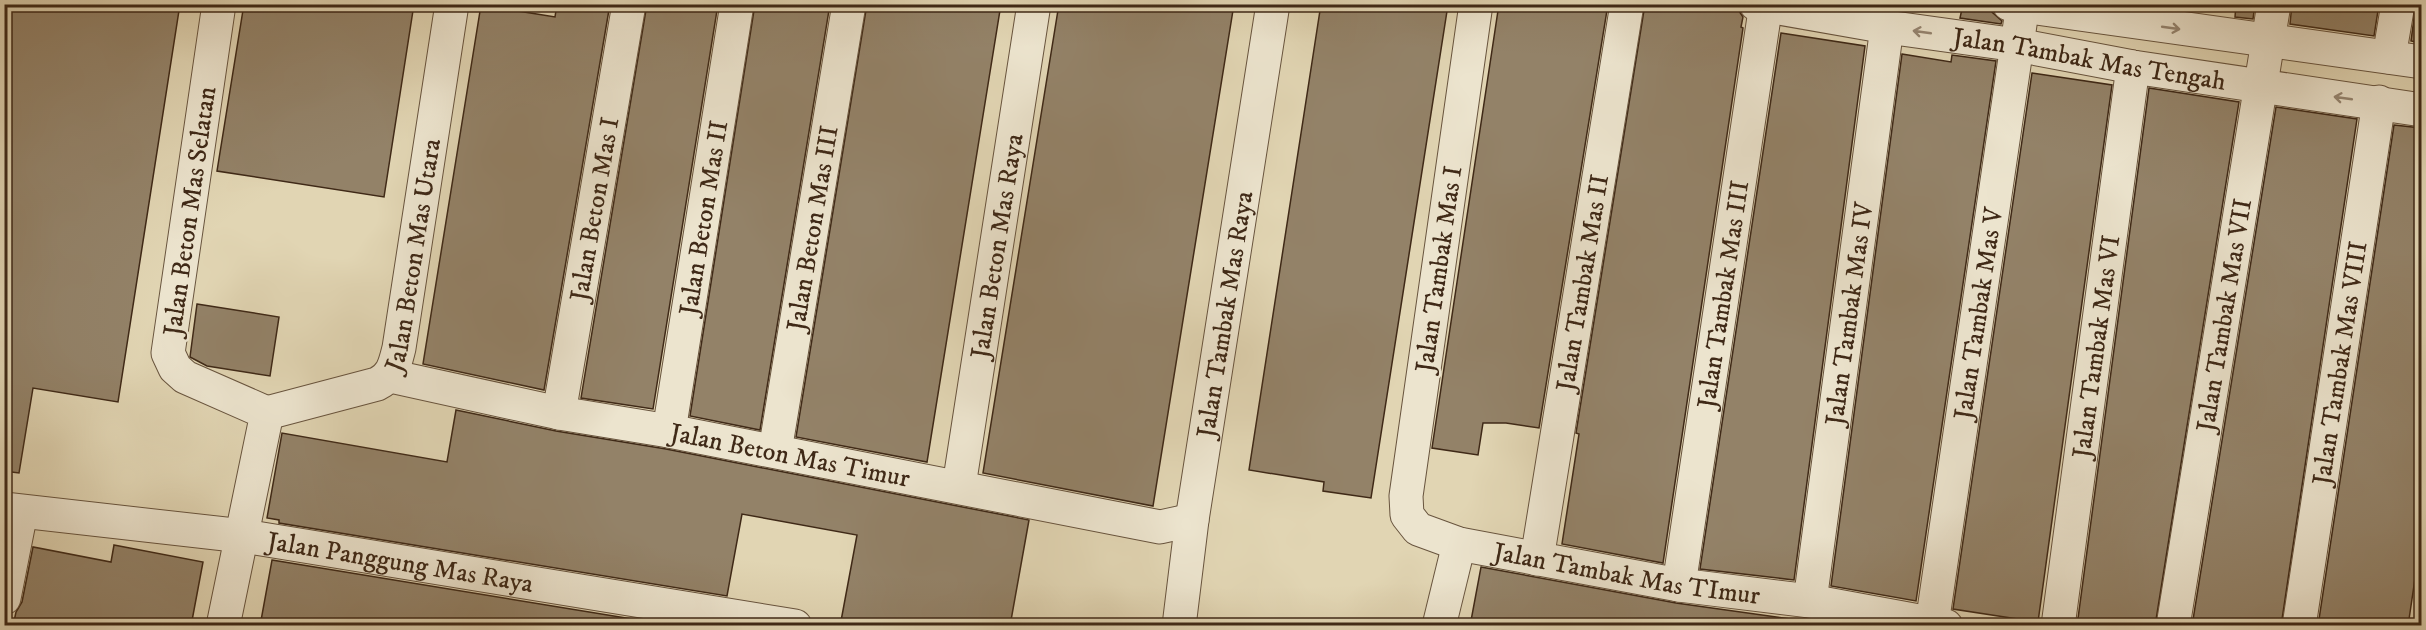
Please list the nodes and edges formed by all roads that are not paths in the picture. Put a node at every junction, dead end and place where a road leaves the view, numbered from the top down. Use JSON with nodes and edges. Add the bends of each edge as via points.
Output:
{"nodes":[{"id":1,"x":219,"y":4,"type":"edge"},
{"id":2,"x":452,"y":4,"type":"edge"},
{"id":3,"x":629,"y":4,"type":"edge"},
{"id":4,"x":737,"y":4,"type":"edge"},
{"id":5,"x":849,"y":4,"type":"edge"},
{"id":6,"x":1035,"y":4,"type":"edge"},
{"id":7,"x":1273,"y":4,"type":"edge"},
{"id":8,"x":1476,"y":4,"type":"edge"},
{"id":9,"x":1627,"y":4,"type":"edge"},
{"id":10,"x":2274,"y":4,"type":"edge"},
{"id":11,"x":2398,"y":4,"type":"edge"},
{"id":12,"x":1763,"y":5,"type":"edge"},
{"id":13,"x":2018,"y":5,"type":"edge"},
{"id":14,"x":2140,"y":14,"type":"edge"},
{"id":15,"x":1887,"y":27,"type":"junction"},
{"id":16,"x":2268,"y":42,"type":"junction"},
{"id":17,"x":2017,"y":45,"type":"junction"},
{"id":18,"x":2389,"y":57,"type":"junction"},
{"id":19,"x":2421,"y":62,"type":"edge"},
{"id":20,"x":2133,"y":67,"type":"junction"},
{"id":21,"x":2261,"y":87,"type":"junction"},
{"id":22,"x":2379,"y":102,"type":"junction"},
{"id":23,"x":2421,"y":110,"type":"edge"},
{"id":24,"x":390,"y":376,"type":"junction"},
{"id":25,"x":267,"y":413,"type":"junction"},
{"id":26,"x":559,"y":413,"type":"junction"},
{"id":27,"x":669,"y":431,"type":"junction"},
{"id":28,"x":775,"y":451,"type":"junction"},
{"id":29,"x":959,"y":486,"type":"junction"},
{"id":30,"x":13,"y":510,"type":"edge"},
{"id":31,"x":1191,"y":520,"type":"junction"},
{"id":32,"x":1418,"y":529,"type":"joint"},
{"id":33,"x":243,"y":536,"type":"junction"},
{"id":34,"x":1459,"y":544,"type":"junction"},
{"id":35,"x":1537,"y":559,"type":"junction"},
{"id":36,"x":1679,"y":585,"type":"junction"},
{"id":37,"x":4,"y":598,"type":"edge"},
{"id":38,"x":1810,"y":602,"type":"junction"},
{"id":39,"x":1939,"y":625,"type":"edge"},
{"id":40,"x":223,"y":626,"type":"edge"},
{"id":41,"x":795,"y":626,"type":"edge"},
{"id":42,"x":1179,"y":626,"type":"edge"},
{"id":43,"x":1439,"y":626,"type":"edge"},
{"id":44,"x":2058,"y":626,"type":"edge"},
{"id":45,"x":2173,"y":626,"type":"edge"},
{"id":46,"x":2299,"y":626,"type":"edge"}],
"edges":[{"from":1,"to":25,"type":"street","name":"Jalan Beton Mas Selatan","via":[[168,353],[185,377]]},
{"from":2,"to":24,"type":"street","name":"Jalan Beton Mas Utara","via":[[399,348]]},
{"from":3,"to":26,"type":"street","name":"Jalan Beton Mas I"},
{"from":4,"to":27,"type":"street","name":"Jalan Beton Mas II"},
{"from":5,"to":28,"type":"street","name":"Jalan Beton Mas III"},
{"from":6,"to":29,"type":"street","name":"Jalan Beton Mas Raya"},
{"from":7,"to":31,"type":"street","name":"Jalan Tambak Mas Raya"},
{"from":8,"to":32,"type":"street","name":"Jalan Tambak Mas I","via":[[1406,495],[1407,515]]},
{"from":9,"to":35,"type":"street","name":"Jalan Tambak Mas II"},
{"from":10,"to":16,"type":"street","name":"Jalan Tambak Mas VII"},
{"from":11,"to":18,"type":"street"},
{"from":12,"to":15,"type":"street","name":"Jalan Tambak Mas Tengah"},
{"from":12,"to":36,"type":"street","name":"Jalan Tambak Mas III"},
{"from":13,"to":14,"type":"street","name":"Jalan Tambak Mas Tengah"},
{"from":13,"to":17,"type":"street","name":"Jalan Tambak Mas V"},
{"from":14,"to":16,"type":"street","name":"Jalan Tambak Mas Tengah","one_way":true},
{"from":17,"to":15,"type":"street","name":"Jalan Tambak Mas Tengah","one_way":true},
{"from":15,"to":38,"type":"street","name":"Jalan Tambak Mas IV"},
{"from":16,"to":18,"type":"street","name":"Jalan Tambak Mas Tengah"},
{"from":16,"to":21,"type":"street","name":"Jalan Tambak Mas VII"},
{"from":17,"to":20,"type":"street","name":"Jalan Tambak Mas Tengah"},
{"from":17,"to":39,"type":"street","name":"Jalan Tambak Mas V"},
{"from":18,"to":19,"type":"street","name":"Jalan Tambak Mas Tengah"},
{"from":20,"to":21,"type":"street","name":"Jalan Tambak Mas Tengah"},
{"from":20,"to":44,"type":"street","name":"Jalan Tambak Mas VI"},
{"from":22,"to":21,"type":"street","name":"Jalan Tambak Mas Tengah","one_way":true},
{"from":21,"to":45,"type":"street","name":"Jalan Tambak Mas VII"},
{"from":22,"to":23,"type":"street","name":"Jalan Tambak Mas Tengah"},
{"from":22,"to":46,"type":"street","name":"Jalan Tambak Mas VIII"},
{"from":24,"to":25,"type":"street","name":"Jalan Beton Mas Utara","via":[[377,384]]},
{"from":24,"to":26,"type":"street","name":"Jalan Beton Mas Timur"},
{"from":25,"to":33,"type":"street"},
{"from":26,"to":27,"type":"street","name":"Jalan Beton Mas Timur"},
{"from":27,"to":28,"type":"street","name":"Jalan Beton Mas Timur"},
{"from":28,"to":29,"type":"street","name":"Jalan Beton Mas Timur"},
{"from":29,"to":31,"type":"street","name":"Jalan Beton Mas Timur","via":[[1160,527]]},
{"from":30,"to":33,"type":"street","name":"Jalan Panggung Mas Raya"},
{"from":30,"to":37,"type":"street"},
{"from":31,"to":42,"type":"street","name":"Jalan Tambak Mas Raya"},
{"from":32,"to":34,"type":"street","name":"Jalan Tambak Mas TImur"},
{"from":33,"to":40,"type":"street"},
{"from":33,"to":41,"type":"street","name":"Jalan Panggung Mas Raya"},
{"from":34,"to":35,"type":"street","name":"Jalan Tambak Mas TImur"},
{"from":34,"to":43,"type":"street"},
{"from":35,"to":36,"type":"street","name":"Jalan Tambak Mas TImur"},
{"from":36,"to":38,"type":"street","name":"Jalan Tambak Mas TImur"},
{"from":38,"to":39,"type":"street","name":"Jalan Tambak Mas TImur"}]}
